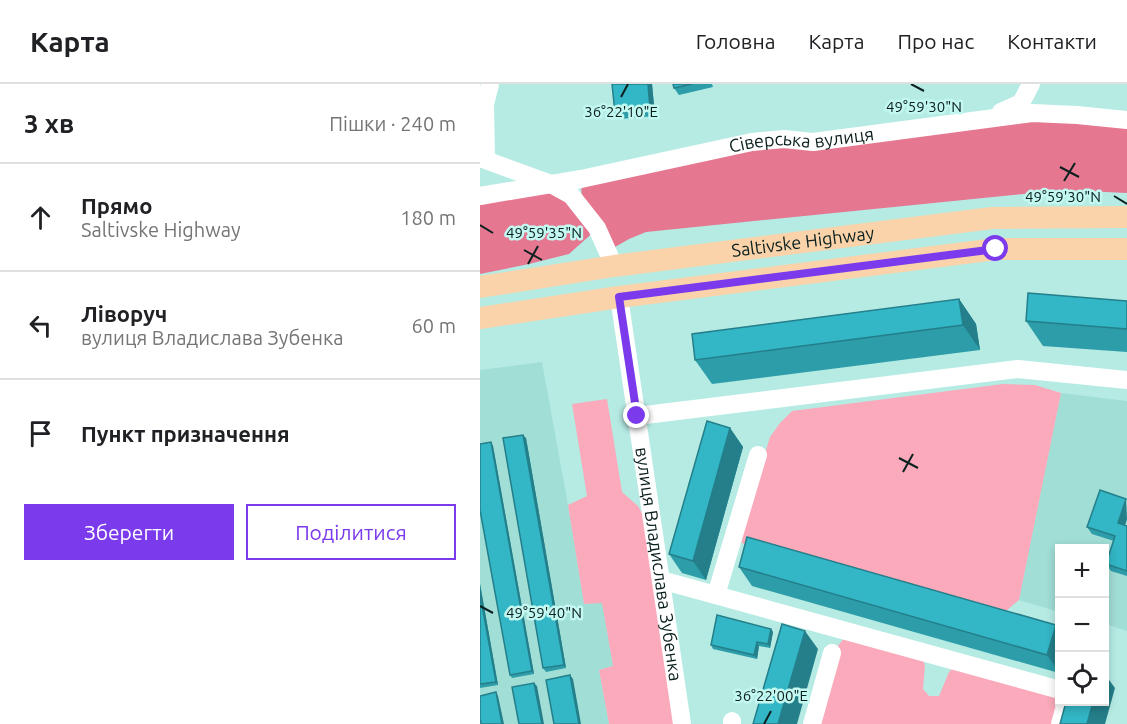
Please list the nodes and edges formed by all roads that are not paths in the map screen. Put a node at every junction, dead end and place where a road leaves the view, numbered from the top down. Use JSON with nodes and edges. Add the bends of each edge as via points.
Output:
{"nodes":[{"id":1,"x":490,"y":84,"type":"edge"},
{"id":2,"x":1031,"y":84,"type":"edge"},
{"id":3,"x":986,"y":119,"type":"junction"},
{"id":4,"x":1127,"y":120,"type":"edge"},
{"id":5,"x":483,"y":159,"type":"edge"},
{"id":6,"x":551,"y":184,"type":"junction"},
{"id":7,"x":480,"y":196,"type":"edge"},
{"id":8,"x":1127,"y":217,"type":"edge"},
{"id":9,"x":1127,"y":249,"type":"edge"},
{"id":10,"x":614,"y":266,"type":"junction"},
{"id":11,"x":480,"y":287,"type":"edge"},
{"id":12,"x":619,"y":297,"type":"junction"},
{"id":13,"x":480,"y":318,"type":"edge"},
{"id":14,"x":1127,"y":380,"type":"edge"},
{"id":15,"x":637,"y":416,"type":"junction"},
{"id":16,"x":758,"y":455,"type":"dead end"},
{"id":17,"x":661,"y":580,"type":"junction"},
{"id":18,"x":716,"y":595,"type":"junction"},
{"id":19,"x":832,"y":653,"type":"dead end"},
{"id":20,"x":1055,"y":689,"type":"edge"},
{"id":21,"x":1065,"y":706,"type":"edge"},
{"id":22,"x":682,"y":724,"type":"edge"},
{"id":23,"x":812,"y":724,"type":"edge"},
{"id":24,"x":1060,"y":724,"type":"edge"}],
"edges":[{"from":1,"to":5,"type":"street","via":[[485,104]]},
{"from":2,"to":3,"type":"street","via":[[1021,103]]},
{"from":3,"to":4,"type":"street","name":"Сіверська вулиця","via":[[1032,113]]},
{"from":3,"to":6,"type":"street","name":"Сіверська вулиця","via":[[813,142],[753,142]]},
{"from":5,"to":6,"type":"street"},
{"from":6,"to":7,"type":"street","name":"Сіверська вулиця"},
{"from":6,"to":10,"type":"street","via":[[571,195],[582,208],[597,228]]},
{"from":8,"to":10,"type":"main road","name":"Saltivske Highway","via":[[992,219]]},
{"from":9,"to":12,"type":"main road","name":"Saltivske Highway","via":[[996,249]]},
{"from":10,"to":11,"type":"main road","name":"Saltivske Highway"},
{"from":10,"to":12,"type":"main road"},
{"from":12,"to":13,"type":"main road","name":"Saltivske Highway"},
{"from":12,"to":15,"type":"street","name":"вулиця Владислава Зубенка"},
{"from":14,"to":15,"type":"street","via":[[1018,369]]},
{"from":15,"to":17,"type":"street","name":"вулиця Владислава Зубенка"},
{"from":16,"to":18,"type":"street"},
{"from":17,"to":18,"type":"street"},
{"from":17,"to":22,"type":"street","name":"вулиця Владислава Зубенка"},
{"from":18,"to":20,"type":"street"},
{"from":19,"to":23,"type":"street"},
{"from":21,"to":24,"type":"street"}]}
